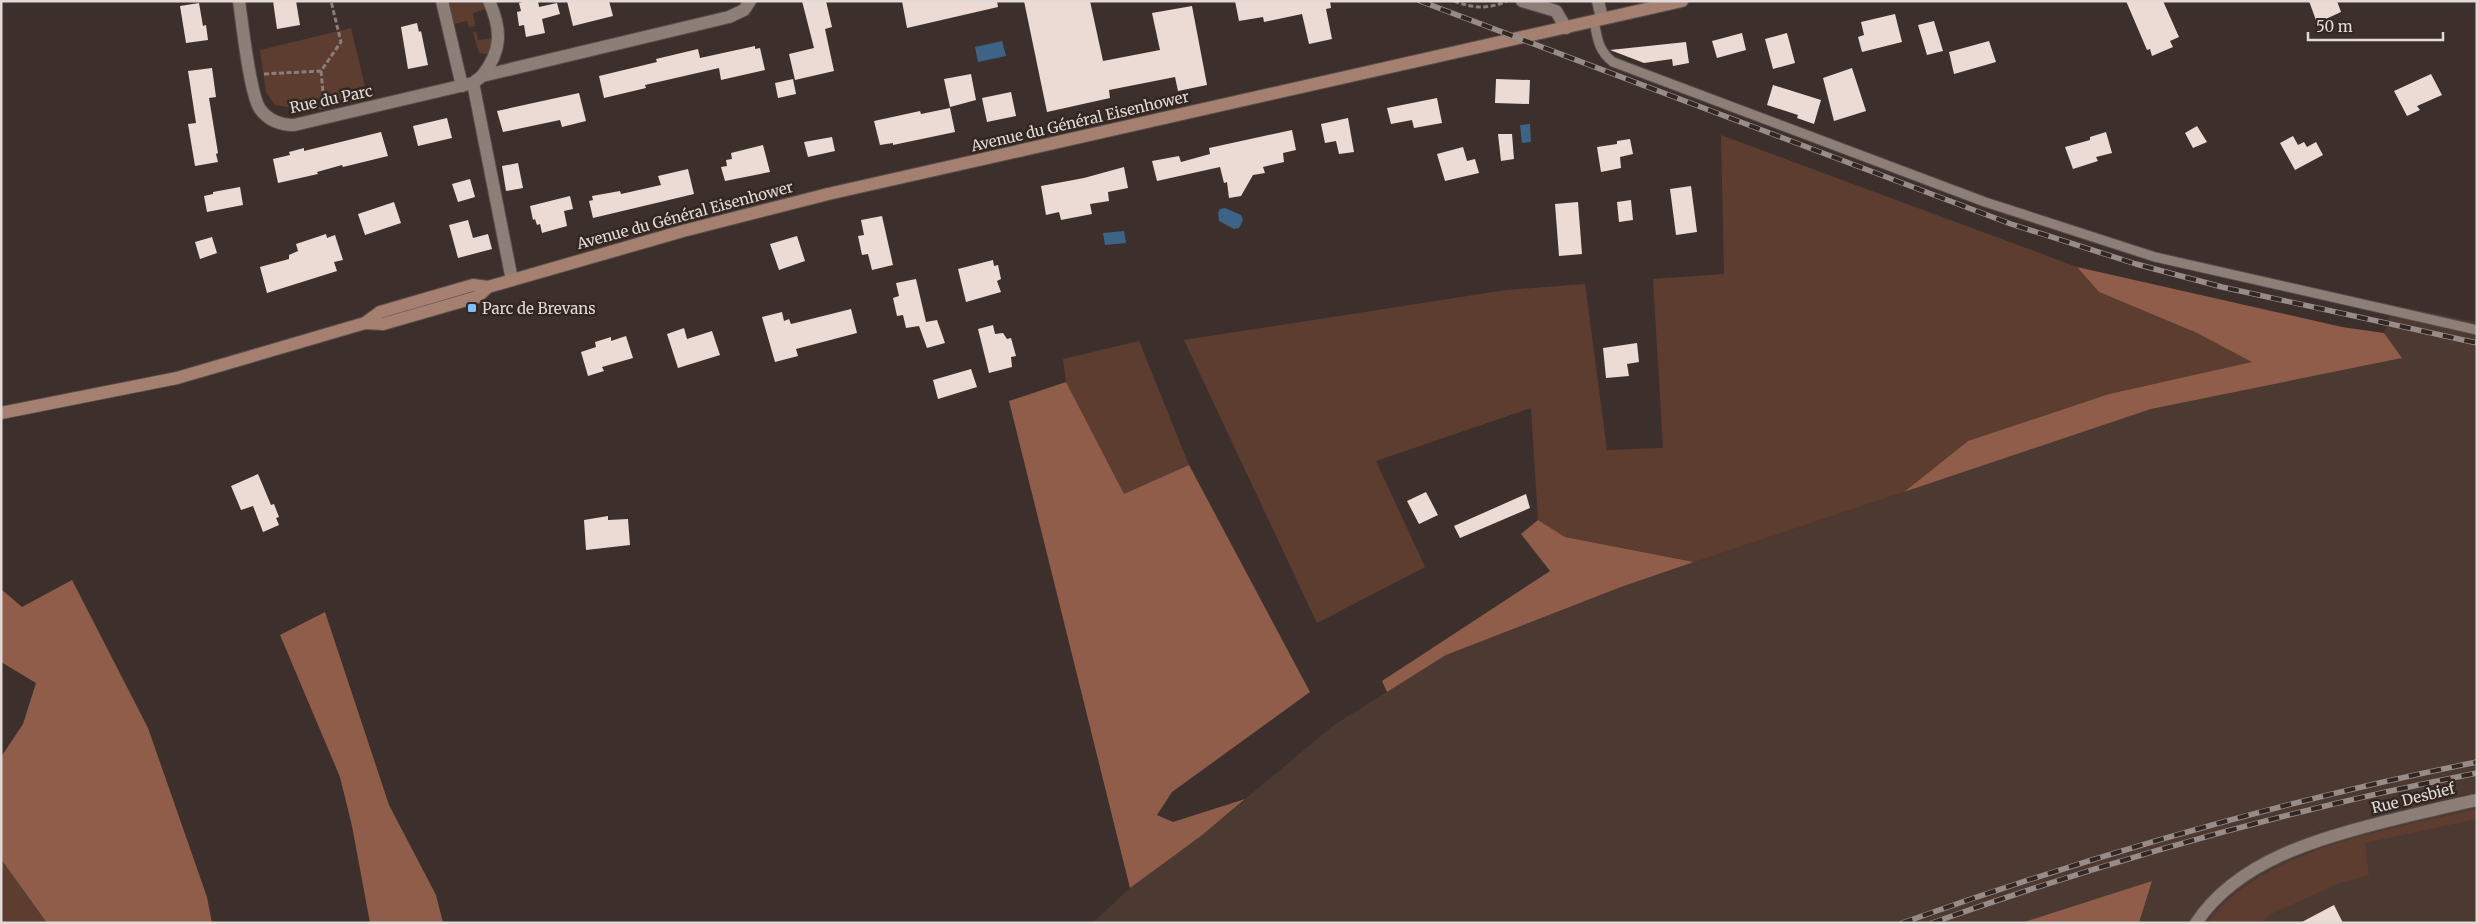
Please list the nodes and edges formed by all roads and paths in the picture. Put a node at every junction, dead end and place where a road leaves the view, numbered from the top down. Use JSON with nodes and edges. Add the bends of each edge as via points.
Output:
{"nodes":[{"id":1,"x":239,"y":1,"type":"edge"},
{"id":2,"x":332,"y":1,"type":"edge"},
{"id":3,"x":442,"y":1,"type":"edge"},
{"id":4,"x":489,"y":1,"type":"edge"},
{"id":5,"x":750,"y":1,"type":"edge"},
{"id":6,"x":1454,"y":1,"type":"edge"},
{"id":7,"x":1507,"y":1,"type":"edge"},
{"id":8,"x":1522,"y":1,"type":"edge"},
{"id":9,"x":1598,"y":1,"type":"edge"},
{"id":10,"x":1682,"y":1,"type":"edge"},
{"id":11,"x":1598,"y":19,"type":"junction"},
{"id":12,"x":1566,"y":28,"type":"junction"},
{"id":13,"x":321,"y":71,"type":"junction"},
{"id":14,"x":251,"y":75,"type":"junction"},
{"id":15,"x":473,"y":81,"type":"junction"},
{"id":16,"x":326,"y":118,"type":"junction"},
{"id":17,"x":512,"y":280,"type":"junction"},
{"id":18,"x":2477,"y":330,"type":"edge"},
{"id":19,"x":1,"y":413,"type":"edge"},
{"id":20,"x":2477,"y":800,"type":"edge"},
{"id":21,"x":2196,"y":923,"type":"edge"}],
"edges":[{"from":1,"to":14,"type":"street","name":"Rue du Parc"},
{"from":2,"to":13,"type":"path","via":[[341,42]]},
{"from":3,"to":15,"type":"street"},
{"from":4,"to":15,"type":"street","via":[[499,46],[492,63]]},
{"from":5,"to":15,"type":"street","name":"Rue du Parc","via":[[744,10],[730,17]]},
{"from":6,"to":7,"type":"path","via":[[1489,8]]},
{"from":8,"to":12,"type":"street","via":[[1556,11]]},
{"from":9,"to":11,"type":"street"},
{"from":10,"to":11,"type":"main road","name":"Avenue du Général Eisenhower"},
{"from":11,"to":12,"type":"main road","name":"Avenue du Général Eisenhower"},
{"from":11,"to":18,"type":"lane","via":[[1599,49],[1613,62],[1985,202],[2155,257]]},
{"from":12,"to":17,"type":"main road","name":"Avenue du Général Eisenhower","via":[[828,194]]},
{"from":13,"to":14,"type":"path"},
{"from":13,"to":16,"type":"path"},
{"from":14,"to":16,"type":"street","name":"Rue du Parc","via":[[256,102],[269,118],[286,125]]},
{"from":15,"to":16,"type":"street","name":"Rue du Parc"},
{"from":15,"to":17,"type":"street"},
{"from":17,"to":19,"type":"main road","name":"Avenue du Général Eisenhower","via":[[488,287],[477,297],[383,324],[365,323],[177,378]]},
{"from":20,"to":21,"type":"street","name":"Rue Desbief","via":[[2358,829],[2299,848],[2253,870],[2217,897]]}]}
